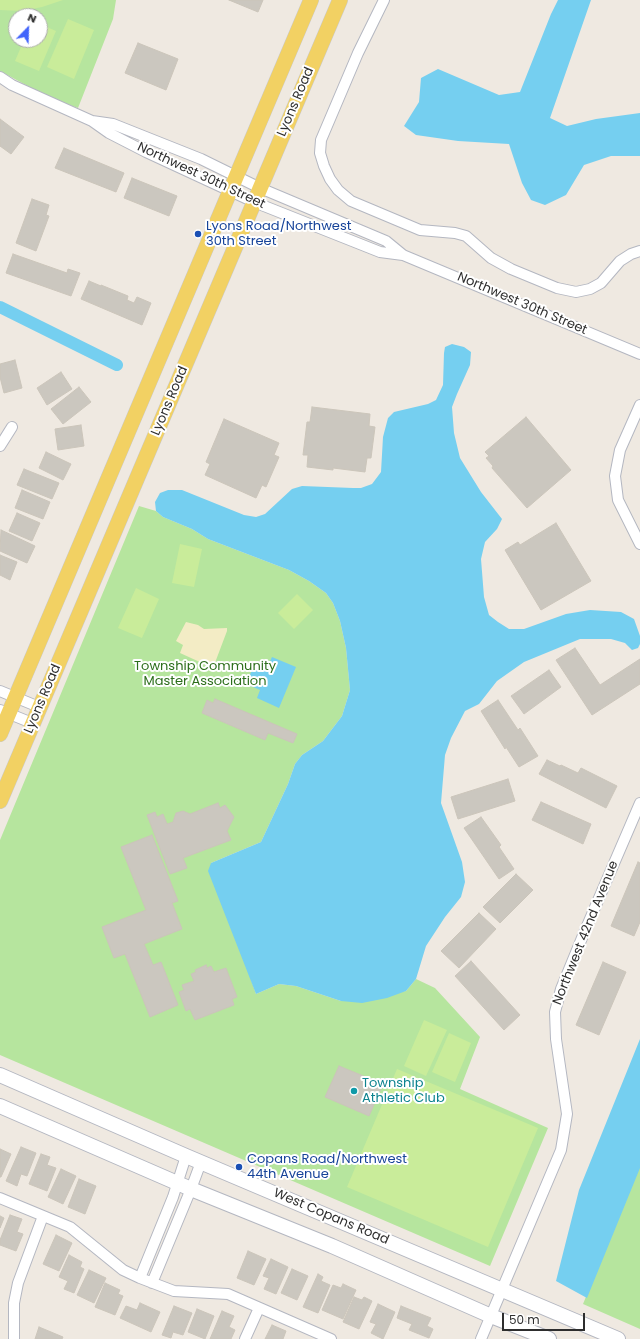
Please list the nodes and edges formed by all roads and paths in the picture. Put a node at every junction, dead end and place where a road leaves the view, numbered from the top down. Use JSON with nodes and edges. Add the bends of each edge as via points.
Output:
{"nodes":[{"id":1,"x":311,"y":0,"type":"edge"},
{"id":2,"x":340,"y":0,"type":"edge"},
{"id":3,"x":384,"y":0,"type":"edge"},
{"id":4,"x":0,"y":77,"type":"edge"},
{"id":5,"x":92,"y":121,"type":"junction"},
{"id":6,"x":236,"y":176,"type":"junction"},
{"id":7,"x":260,"y":188,"type":"junction"},
{"id":8,"x":230,"y":191,"type":"junction"},
{"id":9,"x":254,"y":202,"type":"junction"},
{"id":10,"x":640,"y":251,"type":"edge"},
{"id":11,"x":403,"y":255,"type":"junction"},
{"id":12,"x":640,"y":354,"type":"edge"},
{"id":13,"x":640,"y":404,"type":"edge"},
{"id":14,"x":12,"y":427,"type":"dead end"},
{"id":15,"x":0,"y":446,"type":"edge"},
{"id":16,"x":640,"y":544,"type":"edge"},
{"id":17,"x":0,"y":691,"type":"edge"},
{"id":18,"x":15,"y":698,"type":"junction"},
{"id":19,"x":39,"y":707,"type":"junction"},
{"id":20,"x":4,"y":712,"type":"edge"},
{"id":21,"x":32,"y":723,"type":"junction"},
{"id":22,"x":0,"y":734,"type":"edge"},
{"id":23,"x":0,"y":801,"type":"edge"},
{"id":24,"x":640,"y":803,"type":"edge"},
{"id":25,"x":0,"y":1075,"type":"edge"},
{"id":26,"x":0,"y":1106,"type":"edge"},
{"id":27,"x":186,"y":1156,"type":"junction"},
{"id":28,"x":201,"y":1162,"type":"junction"},
{"id":29,"x":178,"y":1183,"type":"junction"},
{"id":30,"x":191,"y":1189,"type":"junction"},
{"id":31,"x":0,"y":1198,"type":"edge"},
{"id":32,"x":43,"y":1216,"type":"junction"},
{"id":33,"x":140,"y":1278,"type":"junction"},
{"id":34,"x":152,"y":1283,"type":"junction"},
{"id":35,"x":502,"y":1289,"type":"junction"},
{"id":36,"x":259,"y":1308,"type":"junction"},
{"id":37,"x":491,"y":1316,"type":"junction"},
{"id":38,"x":14,"y":1339,"type":"edge"},
{"id":39,"x":245,"y":1339,"type":"edge"},
{"id":40,"x":331,"y":1339,"type":"edge"},
{"id":41,"x":481,"y":1339,"type":"edge"},
{"id":42,"x":549,"y":1339,"type":"edge"},
{"id":43,"x":618,"y":1339,"type":"edge"}],
"edges":[{"from":1,"to":6,"type":"main road","name":"Lyons Road"},
{"from":2,"to":7,"type":"main road","name":"Lyons Road"},
{"from":3,"to":10,"type":"street","via":[[321,140],[320,153],[324,166],[338,190],[351,201],[420,230],[466,236],[491,258],[511,269],[557,288],[576,292],[601,283],[620,261]]},
{"from":4,"to":5,"type":"street","name":"Northwest 30th Street","via":[[12,85]]},
{"from":5,"to":6,"type":"street","name":"Northwest 30th Street","via":[[113,124],[201,159]]},
{"from":5,"to":8,"type":"street","name":"Northwest 30th Street","via":[[109,133]]},
{"from":6,"to":7,"type":"street","name":"Northwest 30th Street"},
{"from":6,"to":8,"type":"main road","name":"Lyons Road"},
{"from":7,"to":9,"type":"main road","name":"Lyons Road"},
{"from":7,"to":11,"type":"street","name":"Northwest 30th Street","via":[[386,241]]},
{"from":8,"to":9,"type":"street","name":"Northwest 30th Street"},
{"from":8,"to":18,"type":"main road","name":"Lyons Road"},
{"from":9,"to":11,"type":"street","name":"Northwest 30th Street","via":[[380,252]]},
{"from":9,"to":19,"type":"main road","name":"Lyons Road"},
{"from":11,"to":12,"type":"street","name":"Northwest 30th Street"},
{"from":13,"to":16,"type":"street","via":[[620,450],[615,476],[618,500]]},
{"from":14,"to":15,"type":"street"},
{"from":17,"to":18,"type":"street"},
{"from":18,"to":19,"type":"street"},
{"from":18,"to":20,"type":"main road","name":"Lyons Road"},
{"from":19,"to":21,"type":"main road","name":"Lyons Road"},
{"from":20,"to":21,"type":"street"},
{"from":20,"to":22,"type":"main road","name":"Lyons Road"},
{"from":21,"to":23,"type":"main road","name":"Lyons Road"},
{"from":24,"to":35,"type":"street","name":"Northwest 42nd Avenue","via":[[561,989],[555,1012],[556,1039],[567,1114],[560,1150]]},
{"from":25,"to":27,"type":"main road","name":"West Copans Road"},
{"from":26,"to":29,"type":"main road","name":"West Copans Road"},
{"from":27,"to":28,"type":"main road","name":"West Copans Road"},
{"from":27,"to":29,"type":"street"},
{"from":28,"to":30,"type":"street"},
{"from":28,"to":35,"type":"main road","name":"West Copans Road"},
{"from":29,"to":30,"type":"main road","name":"West Copans Road"},
{"from":29,"to":33,"type":"street"},
{"from":30,"to":34,"type":"street"},
{"from":30,"to":37,"type":"main road","name":"West Copans Road","via":[[332,1246]]},
{"from":31,"to":32,"type":"street"},
{"from":32,"to":33,"type":"street","via":[[70,1227],[123,1270]]},
{"from":32,"to":38,"type":"street","via":[[18,1283],[14,1303]]},
{"from":33,"to":34,"type":"street"},
{"from":34,"to":36,"type":"street","via":[[174,1291],[228,1294]]},
{"from":35,"to":37,"type":"street","name":"Northwest 42nd Avenue"},
{"from":35,"to":43,"type":"main road","name":"West Copans Road"},
{"from":36,"to":39,"type":"street"},
{"from":36,"to":40,"type":"street"},
{"from":37,"to":41,"type":"street","name":"Northwest 42nd Avenue"},
{"from":37,"to":42,"type":"main road","name":"West Copans Road"}]}
